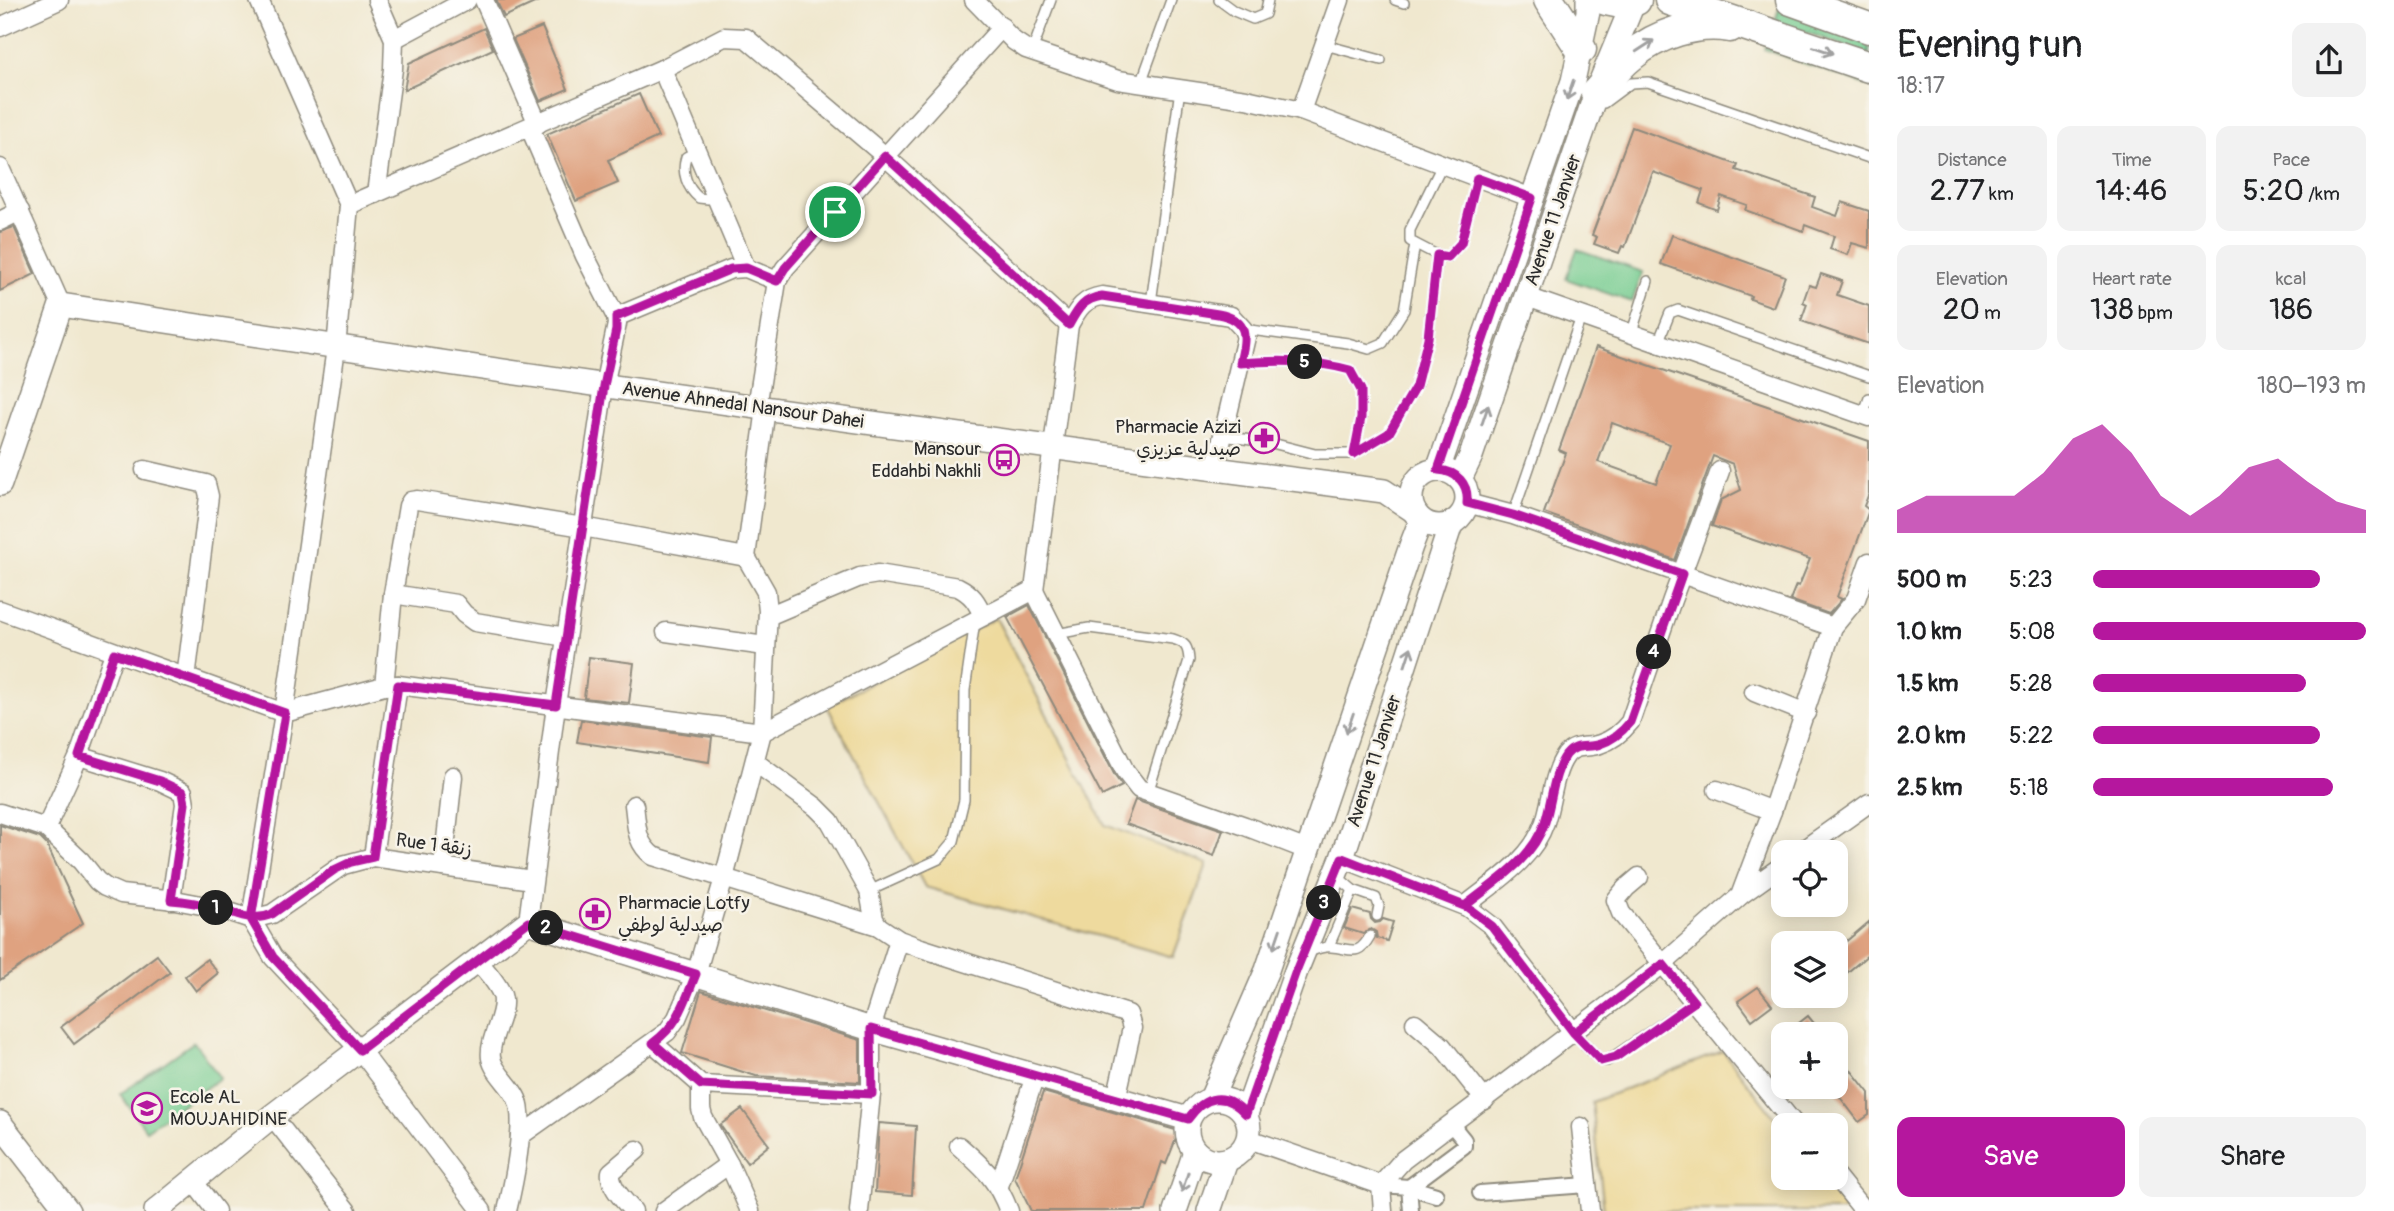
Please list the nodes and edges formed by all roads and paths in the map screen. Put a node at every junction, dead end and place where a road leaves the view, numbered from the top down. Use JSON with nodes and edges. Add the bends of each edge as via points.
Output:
{"nodes":[{"id":1,"x":60,"y":0,"type":"edge"},
{"id":2,"x":259,"y":0,"type":"edge"},
{"id":3,"x":376,"y":0,"type":"edge"},
{"id":4,"x":467,"y":0,"type":"edge"},
{"id":5,"x":484,"y":0,"type":"edge"},
{"id":6,"x":974,"y":0,"type":"edge"},
{"id":7,"x":1051,"y":0,"type":"edge"},
{"id":8,"x":1171,"y":0,"type":"edge"},
{"id":9,"x":1219,"y":0,"type":"edge"},
{"id":10,"x":1268,"y":0,"type":"edge"},
{"id":11,"x":1340,"y":0,"type":"edge"},
{"id":12,"x":1549,"y":0,"type":"edge"},
{"id":13,"x":1588,"y":0,"type":"edge"},
{"id":14,"x":1606,"y":0,"type":"edge"},
{"id":15,"x":1635,"y":0,"type":"edge"},
{"id":16,"x":1670,"y":0,"type":"edge"},
{"id":17,"x":1791,"y":0,"type":"edge"},
{"id":18,"x":0,"y":27,"type":"edge"},
{"id":19,"x":1002,"y":27,"type":"junction"},
{"id":20,"x":1869,"y":28,"type":"edge"},
{"id":21,"x":1778,"y":34,"type":"junction"},
{"id":22,"x":394,"y":39,"type":"junction"},
{"id":23,"x":1325,"y":45,"type":"junction"},
{"id":24,"x":1581,"y":49,"type":"junction"},
{"id":25,"x":1032,"y":51,"type":"junction"},
{"id":26,"x":1381,"y":60,"type":"dead end"},
{"id":27,"x":1869,"y":67,"type":"edge"},
{"id":28,"x":662,"y":69,"type":"junction"},
{"id":29,"x":1141,"y":83,"type":"junction"},
{"id":30,"x":1180,"y":89,"type":"junction"},
{"id":31,"x":1594,"y":99,"type":"junction"},
{"id":32,"x":1301,"y":111,"type":"junction"},
{"id":33,"x":534,"y":126,"type":"junction"},
{"id":34,"x":885,"y":156,"type":"junction"},
{"id":35,"x":1869,"y":158,"type":"edge"},
{"id":36,"x":1442,"y":165,"type":"junction"},
{"id":37,"x":0,"y":167,"type":"edge"},
{"id":38,"x":1477,"y":178,"type":"junction"},
{"id":39,"x":376,"y":194,"type":"junction"},
{"id":40,"x":1532,"y":198,"type":"junction"},
{"id":41,"x":349,"y":205,"type":"junction"},
{"id":42,"x":20,"y":211,"type":"junction"},
{"id":43,"x":0,"y":221,"type":"edge"},
{"id":44,"x":1415,"y":244,"type":"junction"},
{"id":45,"x":1437,"y":255,"type":"junction"},
{"id":46,"x":746,"y":268,"type":"junction"},
{"id":47,"x":777,"y":281,"type":"junction"},
{"id":48,"x":1648,"y":281,"type":"dead end"},
{"id":49,"x":1527,"y":297,"type":"junction"},
{"id":50,"x":1151,"y":303,"type":"junction"},
{"id":51,"x":61,"y":305,"type":"junction"},
{"id":52,"x":616,"y":317,"type":"junction"},
{"id":53,"x":1581,"y":317,"type":"junction"},
{"id":54,"x":1069,"y":325,"type":"junction"},
{"id":55,"x":1243,"y":329,"type":"junction"},
{"id":56,"x":1631,"y":335,"type":"junction"},
{"id":57,"x":1658,"y":344,"type":"junction"},
{"id":58,"x":336,"y":348,"type":"junction"},
{"id":59,"x":1240,"y":363,"type":"junction"},
{"id":60,"x":1869,"y":376,"type":"edge"},
{"id":61,"x":604,"y":386,"type":"junction"},
{"id":62,"x":762,"y":407,"type":"junction"},
{"id":63,"x":1867,"y":410,"type":"edge"},
{"id":64,"x":1223,"y":436,"type":"junction"},
{"id":65,"x":1054,"y":447,"type":"junction"},
{"id":66,"x":1354,"y":454,"type":"junction"},
{"id":67,"x":1215,"y":469,"type":"junction"},
{"id":68,"x":145,"y":470,"type":"dead end"},
{"id":69,"x":1720,"y":471,"type":"dead end"},
{"id":70,"x":1429,"y":474,"type":"junction"},
{"id":71,"x":1460,"y":479,"type":"junction"},
{"id":72,"x":0,"y":484,"type":"edge"},
{"id":73,"x":1384,"y":491,"type":"junction"},
{"id":74,"x":1467,"y":503,"type":"junction"},
{"id":75,"x":1418,"y":515,"type":"junction"},
{"id":76,"x":1513,"y":515,"type":"junction"},
{"id":77,"x":1451,"y":524,"type":"junction"},
{"id":78,"x":583,"y":527,"type":"junction"},
{"id":79,"x":746,"y":557,"type":"junction"},
{"id":80,"x":1869,"y":562,"type":"edge"},
{"id":81,"x":1682,"y":574,"type":"junction"},
{"id":82,"x":1034,"y":590,"type":"junction"},
{"id":83,"x":393,"y":594,"type":"junction"},
{"id":84,"x":1862,"y":600,"type":"edge"},
{"id":85,"x":0,"y":610,"type":"edge"},
{"id":86,"x":768,"y":616,"type":"junction"},
{"id":87,"x":979,"y":619,"type":"junction"},
{"id":88,"x":1833,"y":627,"type":"junction"},
{"id":89,"x":666,"y":632,"type":"dead end"},
{"id":90,"x":1056,"y":634,"type":"junction"},
{"id":91,"x":566,"y":637,"type":"junction"},
{"id":92,"x":765,"y":646,"type":"junction"},
{"id":93,"x":114,"y":653,"type":"junction"},
{"id":94,"x":186,"y":678,"type":"junction"},
{"id":95,"x":391,"y":685,"type":"junction"},
{"id":96,"x":1754,"y":692,"type":"dead end"},
{"id":97,"x":556,"y":705,"type":"junction"},
{"id":98,"x":285,"y":713,"type":"junction"},
{"id":99,"x":1806,"y":713,"type":"junction"},
{"id":100,"x":762,"y":732,"type":"junction"},
{"id":101,"x":79,"y":756,"type":"junction"},
{"id":102,"x":755,"y":762,"type":"junction"},
{"id":103,"x":453,"y":776,"type":"dead end"},
{"id":104,"x":1717,"y":790,"type":"dead end"},
{"id":105,"x":1148,"y":793,"type":"junction"},
{"id":106,"x":1869,"y":803,"type":"edge"},
{"id":107,"x":634,"y":805,"type":"dead end"},
{"id":108,"x":1772,"y":811,"type":"junction"},
{"id":109,"x":0,"y":813,"type":"edge"},
{"id":110,"x":46,"y":828,"type":"junction"},
{"id":111,"x":1817,"y":840,"type":"edge"},
{"id":112,"x":1307,"y":850,"type":"junction"},
{"id":113,"x":373,"y":857,"type":"junction"},
{"id":114,"x":443,"y":867,"type":"junction"},
{"id":115,"x":1771,"y":873,"type":"edge"},
{"id":116,"x":1344,"y":874,"type":"junction"},
{"id":117,"x":1639,"y":877,"type":"dead end"},
{"id":118,"x":724,"y":878,"type":"junction"},
{"id":119,"x":532,"y":880,"type":"junction"},
{"id":120,"x":869,"y":891,"type":"junction"},
{"id":121,"x":1740,"y":896,"type":"junction"},
{"id":122,"x":171,"y":900,"type":"junction"},
{"id":123,"x":1465,"y":906,"type":"junction"},
{"id":124,"x":1377,"y":916,"type":"dead end"},
{"id":125,"x":251,"y":919,"type":"junction"},
{"id":126,"x":528,"y":922,"type":"junction"},
{"id":127,"x":878,"y":926,"type":"junction"},
{"id":128,"x":1370,"y":936,"type":"dead end"},
{"id":129,"x":899,"y":940,"type":"junction"},
{"id":130,"x":1329,"y":946,"type":"junction"},
{"id":131,"x":1303,"y":954,"type":"junction"},
{"id":132,"x":477,"y":960,"type":"junction"},
{"id":133,"x":1663,"y":964,"type":"junction"},
{"id":134,"x":696,"y":974,"type":"junction"},
{"id":135,"x":1694,"y":1002,"type":"junction"},
{"id":136,"x":1415,"y":1023,"type":"dead end"},
{"id":137,"x":871,"y":1029,"type":"junction"},
{"id":138,"x":1574,"y":1033,"type":"junction"},
{"id":139,"x":653,"y":1043,"type":"junction"},
{"id":140,"x":360,"y":1050,"type":"junction"},
{"id":141,"x":1035,"y":1076,"type":"junction"},
{"id":142,"x":701,"y":1085,"type":"junction"},
{"id":143,"x":872,"y":1094,"type":"junction"},
{"id":144,"x":1116,"y":1099,"type":"junction"},
{"id":145,"x":1211,"y":1099,"type":"junction"},
{"id":146,"x":1485,"y":1100,"type":"junction"},
{"id":147,"x":1784,"y":1113,"type":"edge"},
{"id":148,"x":1246,"y":1114,"type":"junction"},
{"id":149,"x":272,"y":1116,"type":"junction"},
{"id":150,"x":1188,"y":1119,"type":"junction"},
{"id":151,"x":0,"y":1123,"type":"edge"},
{"id":152,"x":1451,"y":1124,"type":"junction"},
{"id":153,"x":1581,"y":1127,"type":"dead end"},
{"id":154,"x":520,"y":1136,"type":"junction"},
{"id":155,"x":1249,"y":1139,"type":"junction"},
{"id":156,"x":959,"y":1146,"type":"dead end"},
{"id":157,"x":637,"y":1150,"type":"dead end"},
{"id":158,"x":1195,"y":1152,"type":"junction"},
{"id":159,"x":1226,"y":1161,"type":"junction"},
{"id":160,"x":729,"y":1164,"type":"junction"},
{"id":161,"x":193,"y":1181,"type":"junction"},
{"id":162,"x":1381,"y":1185,"type":"junction"},
{"id":163,"x":1587,"y":1185,"type":"junction"},
{"id":164,"x":999,"y":1186,"type":"junction"},
{"id":165,"x":1409,"y":1187,"type":"junction"},
{"id":166,"x":1847,"y":1190,"type":"edge"},
{"id":167,"x":1480,"y":1193,"type":"dead end"},
{"id":168,"x":1436,"y":1195,"type":"dead end"},
{"id":169,"x":68,"y":1211,"type":"edge"},
{"id":170,"x":156,"y":1211,"type":"edge"},
{"id":171,"x":216,"y":1211,"type":"edge"},
{"id":172,"x":347,"y":1211,"type":"edge"},
{"id":173,"x":482,"y":1211,"type":"edge"},
{"id":174,"x":507,"y":1211,"type":"edge"},
{"id":175,"x":633,"y":1211,"type":"edge"},
{"id":176,"x":664,"y":1211,"type":"edge"},
{"id":177,"x":750,"y":1211,"type":"edge"},
{"id":178,"x":859,"y":1211,"type":"edge"},
{"id":179,"x":1009,"y":1211,"type":"edge"},
{"id":180,"x":1175,"y":1211,"type":"edge"},
{"id":181,"x":1209,"y":1211,"type":"edge"},
{"id":182,"x":1383,"y":1211,"type":"edge"},
{"id":183,"x":1411,"y":1211,"type":"edge"},
{"id":184,"x":1590,"y":1211,"type":"edge"},
{"id":185,"x":1864,"y":1211,"type":"edge"}],
"edges":[{"from":1,"to":18,"type":"street"},
{"from":2,"to":41,"type":"street"},
{"from":3,"to":22,"type":"street"},
{"from":4,"to":22,"type":"street"},
{"from":5,"to":33,"type":"street"},
{"from":6,"to":19,"type":"street"},
{"from":7,"to":25,"type":"lane"},
{"from":8,"to":29,"type":"lane"},
{"from":9,"to":10,"type":"lane","via":[[1253,19],[1265,14]]},
{"from":11,"to":23,"type":"street"},
{"from":12,"to":24,"type":"highway"},
{"from":13,"to":24,"type":"street","name":"Avenue 11 Janvier"},
{"from":14,"to":15,"type":"highway"},
{"from":15,"to":31,"type":"street","name":"Avenue 11 Janvier"},
{"from":16,"to":21,"type":"highway"},
{"from":17,"to":20,"type":"highway"},
{"from":19,"to":25,"type":"street"},
{"from":19,"to":34,"type":"street"},
{"from":21,"to":27,"type":"highway","one_way":true},
{"from":31,"to":21,"type":"highway","one_way":true,"via":[[1630,57],[1689,27],[1720,25]]},
{"from":22,"to":39,"type":"street"},
{"from":23,"to":26,"type":"lane"},
{"from":23,"to":32,"type":"street"},
{"from":24,"to":40,"type":"street","name":"Avenue 11 Janvier","one_way":true},
{"from":25,"to":29,"type":"street","via":[[1103,76]]},
{"from":28,"to":33,"type":"street"},
{"from":28,"to":34,"type":"street","via":[[724,37],[746,38]]},
{"from":28,"to":46,"type":"street"},
{"from":29,"to":30,"type":"street"},
{"from":30,"to":32,"type":"street"},
{"from":30,"to":50,"type":"lane"},
{"from":31,"to":35,"type":"lane","via":[[1606,102],[1631,83],[1648,82]]},
{"from":31,"to":49,"type":"street","name":"Avenue 11 Janvier"},
{"from":32,"to":36,"type":"street"},
{"from":33,"to":39,"type":"street"},
{"from":33,"to":52,"type":"street","via":[[585,256]]},
{"from":34,"to":47,"type":"street"},
{"from":34,"to":54,"type":"street"},
{"from":36,"to":38,"type":"street"},
{"from":36,"to":44,"type":"lane","via":[[1410,230],[1410,241]]},
{"from":37,"to":42,"type":"street"},
{"from":38,"to":40,"type":"street"},
{"from":38,"to":45,"type":"lane","via":[[1461,243],[1448,257]]},
{"from":39,"to":41,"type":"street"},
{"from":40,"to":70,"type":"street","name":"Avenue 11 Janvier"},
{"from":41,"to":58,"type":"street"},
{"from":42,"to":43,"type":"street"},
{"from":42,"to":51,"type":"street"},
{"from":44,"to":45,"type":"lane"},
{"from":44,"to":55,"type":"lane","via":[[1404,310],[1383,343],[1369,349]]},
{"from":45,"to":66,"type":"lane","via":[[1428,338],[1416,386],[1389,433]]},
{"from":46,"to":47,"type":"street"},
{"from":46,"to":52,"type":"street","via":[[718,273]]},
{"from":47,"to":62,"type":"street"},
{"from":48,"to":56,"type":"lane"},
{"from":49,"to":53,"type":"street"},
{"from":71,"to":49,"type":"street","name":"Avenue 11 Janvier","one_way":true},
{"from":50,"to":54,"type":"street","via":[[1091,298],[1079,306]]},
{"from":50,"to":55,"type":"street","via":[[1231,316]]},
{"from":51,"to":58,"type":"street","name":"Avenue Ahnedal Nansour Dahei"},
{"from":51,"to":72,"type":"street"},
{"from":52,"to":61,"type":"street"},
{"from":53,"to":56,"type":"street"},
{"from":53,"to":76,"type":"lane"},
{"from":54,"to":65,"type":"street"},
{"from":55,"to":59,"type":"street","via":[[1246,337]]},
{"from":56,"to":57,"type":"street"},
{"from":57,"to":60,"type":"lane","via":[[1670,313],[1678,310]]},
{"from":57,"to":63,"type":"street"},
{"from":58,"to":61,"type":"street","name":"Avenue Ahnedal Nansour Dahei"},
{"from":58,"to":98,"type":"street"},
{"from":59,"to":64,"type":"street"},
{"from":59,"to":66,"type":"lane","via":[[1288,360],[1350,370],[1361,390]]},
{"from":61,"to":62,"type":"street","name":"Avenue Ahnedal Nansour Dahei"},
{"from":61,"to":78,"type":"street"},
{"from":62,"to":65,"type":"street","name":"Avenue Ahnedal Nansour Dahei"},
{"from":62,"to":79,"type":"street"},
{"from":64,"to":66,"type":"lane","via":[[1315,454]]},
{"from":64,"to":67,"type":"street"},
{"from":65,"to":67,"type":"street","name":"Avenue Ahnedal Nansour Dahei"},
{"from":65,"to":82,"type":"street"},
{"from":67,"to":73,"type":"street","name":"Avenue Ahnedal Nansour Dahei"},
{"from":68,"to":94,"type":"street","via":[[206,484],[208,489]]},
{"from":69,"to":81,"type":"street"},
{"from":70,"to":71,"type":"street","via":[[1450,472]]},
{"from":70,"to":73,"type":"street","name":"Avenue Ahnedal Nansour Dahei"},
{"from":70,"to":75,"type":"street","via":[[1411,493]]},
{"from":71,"to":74,"type":"street"},
{"from":73,"to":75,"type":"street","name":"Avenue Ahnedal Nansour Dahei"},
{"from":74,"to":76,"type":"street"},
{"from":74,"to":77,"type":"street"},
{"from":75,"to":77,"type":"street","via":[[1436,526]]},
{"from":75,"to":112,"type":"street","name":"Avenue 11 Janvier","one_way":true},
{"from":76,"to":81,"type":"street"},
{"from":116,"to":77,"type":"street","name":"Avenue 11 Janvier","one_way":true},
{"from":78,"to":79,"type":"street"},
{"from":78,"to":83,"type":"street","via":[[411,501]]},
{"from":78,"to":91,"type":"street"},
{"from":79,"to":86,"type":"street","via":[[766,593]]},
{"from":80,"to":84,"type":"street"},
{"from":81,"to":88,"type":"street"},
{"from":81,"to":123,"type":"street","via":[[1630,722],[1603,743],[1580,745],[1567,754],[1546,820],[1529,853]]},
{"from":82,"to":87,"type":"street"},
{"from":82,"to":90,"type":"street"},
{"from":83,"to":91,"type":"street","via":[[456,604],[475,622]]},
{"from":83,"to":95,"type":"street"},
{"from":84,"to":88,"type":"street"},
{"from":85,"to":93,"type":"street"},
{"from":86,"to":87,"type":"street","via":[[860,577],[878,574],[958,587],[977,602]]},
{"from":86,"to":92,"type":"street"},
{"from":87,"to":100,"type":"street"},
{"from":87,"to":120,"type":"lane","via":[[965,690],[964,800],[954,841],[939,859]]},
{"from":88,"to":99,"type":"street"},
{"from":89,"to":92,"type":"street"},
{"from":90,"to":105,"type":"street","via":[[1125,771]]},
{"from":90,"to":105,"type":"lane","via":[[1089,628],[1173,639],[1187,647],[1189,660]]},
{"from":91,"to":97,"type":"street"},
{"from":92,"to":100,"type":"street"},
{"from":93,"to":94,"type":"street"},
{"from":93,"to":101,"type":"street"},
{"from":94,"to":98,"type":"street"},
{"from":95,"to":97,"type":"street"},
{"from":95,"to":98,"type":"street"},
{"from":95,"to":113,"type":"street"},
{"from":96,"to":99,"type":"street"},
{"from":97,"to":100,"type":"street"},
{"from":97,"to":119,"type":"street"},
{"from":98,"to":125,"type":"street"},
{"from":99,"to":108,"type":"street"},
{"from":100,"to":102,"type":"street"},
{"from":101,"to":110,"type":"street"},
{"from":101,"to":122,"type":"street","via":[[183,792]]},
{"from":102,"to":118,"type":"street"},
{"from":102,"to":120,"type":"street","via":[[830,821]]},
{"from":103,"to":114,"type":"street"},
{"from":104,"to":108,"type":"street"},
{"from":105,"to":112,"type":"street"},
{"from":106,"to":111,"type":"street"},
{"from":107,"to":118,"type":"street","via":[[643,848],[653,856]]},
{"from":108,"to":121,"type":"street"},
{"from":109,"to":110,"type":"street"},
{"from":110,"to":122,"type":"street","via":[[105,887],[121,894]]},
{"from":112,"to":145,"type":"street","name":"Avenue 11 Janvier","one_way":true,"via":[[1266,970]]},
{"from":113,"to":114,"type":"street","name":"Rue 1 زنقة"},
{"from":113,"to":125,"type":"street","name":"Rue 1 زنقة","via":[[343,865],[272,914]]},
{"from":114,"to":119,"type":"street","name":"Rue 1 زنقة"},
{"from":115,"to":121,"type":"street"},
{"from":116,"to":123,"type":"street"},
{"from":116,"to":124,"type":"lane","via":[[1376,898]]},
{"from":116,"to":130,"type":"lane"},
{"from":116,"to":131,"type":"street","name":"Avenue 11 Janvier"},
{"from":117,"to":133,"type":"street","via":[[1616,903]]},
{"from":118,"to":127,"type":"street"},
{"from":118,"to":134,"type":"street"},
{"from":119,"to":126,"type":"street"},
{"from":120,"to":127,"type":"street"},
{"from":121,"to":133,"type":"street"},
{"from":122,"to":125,"type":"street"},
{"from":123,"to":138,"type":"street","via":[[1492,926]]},
{"from":125,"to":140,"type":"street","via":[[273,957]]},
{"from":126,"to":132,"type":"street"},
{"from":126,"to":134,"type":"street"},
{"from":127,"to":129,"type":"street"},
{"from":128,"to":130,"type":"lane","via":[[1355,950]]},
{"from":129,"to":137,"type":"street"},
{"from":129,"to":144,"type":"street","via":[[1128,1014],[1132,1028]]},
{"from":130,"to":131,"type":"lane"},
{"from":131,"to":148,"type":"street","name":"Avenue 11 Janvier"},
{"from":132,"to":140,"type":"street"},
{"from":132,"to":154,"type":"street","via":[[502,992],[491,1058],[518,1101]]},
{"from":133,"to":135,"type":"street"},
{"from":133,"to":138,"type":"street"},
{"from":134,"to":137,"type":"street"},
{"from":134,"to":139,"type":"street","via":[[677,1018]]},
{"from":135,"to":138,"type":"lane","via":[[1608,1061],[1601,1061]]},
{"from":135,"to":147,"type":"street"},
{"from":136,"to":146,"type":"street","via":[[1442,1046]]},
{"from":137,"to":141,"type":"street"},
{"from":137,"to":143,"type":"street"},
{"from":138,"to":146,"type":"street"},
{"from":139,"to":142,"type":"street"},
{"from":139,"to":154,"type":"street"},
{"from":140,"to":149,"type":"street"},
{"from":140,"to":173,"type":"street"},
{"from":141,"to":144,"type":"street"},
{"from":141,"to":164,"type":"street"},
{"from":142,"to":143,"type":"street"},
{"from":142,"to":160,"type":"street","via":[[703,1117]]},
{"from":143,"to":178,"type":"street"},
{"from":144,"to":150,"type":"street"},
{"from":145,"to":148,"type":"street","via":[[1237,1104]]},
{"from":145,"to":150,"type":"street"},
{"from":146,"to":152,"type":"street"},
{"from":148,"to":155,"type":"street"},
{"from":149,"to":161,"type":"street"},
{"from":149,"to":172,"type":"street"},
{"from":150,"to":158,"type":"street","via":[[1188,1141]]},
{"from":151,"to":169,"type":"street"},
{"from":152,"to":162,"type":"street","via":[[1403,1160]]},
{"from":152,"to":165,"type":"street","via":[[1464,1146]]},
{"from":153,"to":163,"type":"street"},
{"from":154,"to":174,"type":"street"},
{"from":155,"to":159,"type":"street","via":[[1240,1153]]},
{"from":155,"to":162,"type":"street"},
{"from":156,"to":164,"type":"street"},
{"from":157,"to":175,"type":"street","via":[[610,1178]]},
{"from":158,"to":159,"type":"street","via":[[1209,1161]]},
{"from":158,"to":180,"type":"street","one_way":true},
{"from":159,"to":181,"type":"street"},
{"from":160,"to":176,"type":"street"},
{"from":160,"to":177,"type":"street"},
{"from":161,"to":170,"type":"street"},
{"from":161,"to":171,"type":"street"},
{"from":162,"to":165,"type":"street"},
{"from":162,"to":182,"type":"street"},
{"from":163,"to":167,"type":"street"},
{"from":163,"to":184,"type":"street"},
{"from":164,"to":179,"type":"street"},
{"from":165,"to":168,"type":"street"},
{"from":165,"to":183,"type":"street"},
{"from":166,"to":185,"type":"street"}]}
